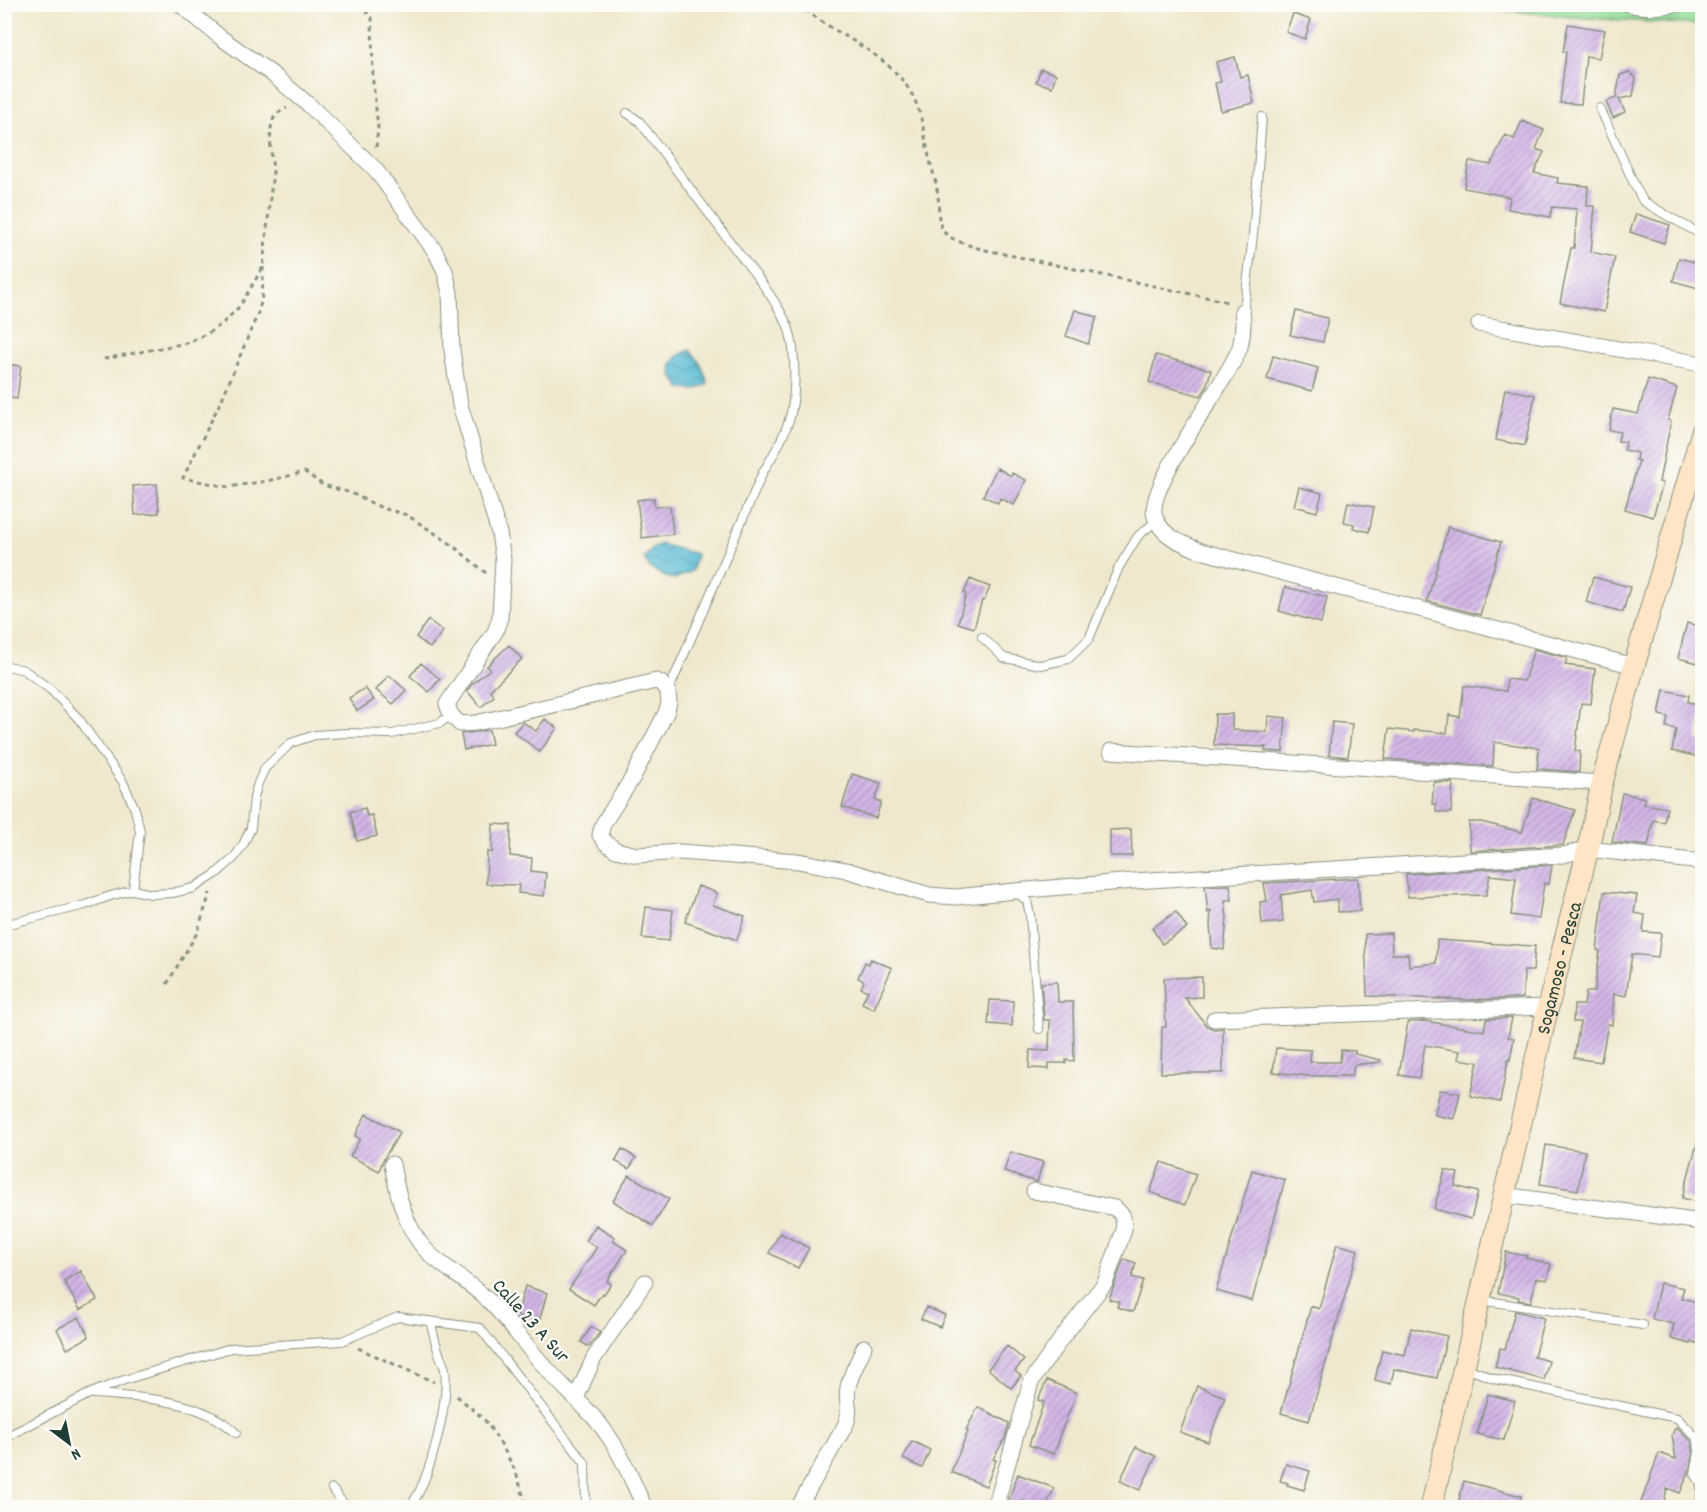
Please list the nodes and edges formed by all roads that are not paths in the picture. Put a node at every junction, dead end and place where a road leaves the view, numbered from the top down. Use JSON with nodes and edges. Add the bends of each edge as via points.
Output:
{"nodes":[{"id":1,"x":180,"y":4,"type":"edge"},
{"id":2,"x":1618,"y":4,"type":"edge"},
{"id":3,"x":1697,"y":4,"type":"edge"},
{"id":4,"x":1600,"y":108,"type":"dead end"},
{"id":5,"x":627,"y":113,"type":"dead end"},
{"id":6,"x":1262,"y":117,"type":"dead end"},
{"id":7,"x":1702,"y":235,"type":"edge"},
{"id":8,"x":1242,"y":310,"type":"joint"},
{"id":9,"x":1479,"y":324,"type":"dead end"},
{"id":10,"x":1702,"y":364,"type":"edge"},
{"id":11,"x":1701,"y":446,"type":"edge"},
{"id":12,"x":1156,"y":521,"type":"junction"},
{"id":13,"x":982,"y":637,"type":"dead end"},
{"id":14,"x":4,"y":665,"type":"edge"},
{"id":15,"x":1634,"y":666,"type":"junction"},
{"id":16,"x":668,"y":692,"type":"junction"},
{"id":17,"x":451,"y":715,"type":"junction"},
{"id":18,"x":1111,"y":751,"type":"dead end"},
{"id":19,"x":1602,"y":783,"type":"junction"},
{"id":20,"x":1588,"y":849,"type":"junction"},
{"id":21,"x":1702,"y":862,"type":"edge"},
{"id":22,"x":133,"y":890,"type":"junction"},
{"id":23,"x":1014,"y":891,"type":"junction"},
{"id":24,"x":4,"y":925,"type":"edge"},
{"id":25,"x":1548,"y":1007,"type":"junction"},
{"id":26,"x":1214,"y":1019,"type":"dead end"},
{"id":27,"x":1039,"y":1029,"type":"dead end"},
{"id":28,"x":392,"y":1164,"type":"dead end"},
{"id":29,"x":1034,"y":1191,"type":"dead end"},
{"id":30,"x":1504,"y":1195,"type":"junction"},
{"id":31,"x":1702,"y":1222,"type":"edge"},
{"id":32,"x":645,"y":1282,"type":"dead end"},
{"id":33,"x":1480,"y":1300,"type":"junction"},
{"id":34,"x":430,"y":1321,"type":"junction"},
{"id":35,"x":1642,"y":1325,"type":"dead end"},
{"id":36,"x":864,"y":1347,"type":"dead end"},
{"id":37,"x":1464,"y":1367,"type":"junction"},
{"id":38,"x":89,"y":1394,"type":"junction"},
{"id":39,"x":576,"y":1398,"type":"junction"},
{"id":40,"x":236,"y":1433,"type":"dead end"},
{"id":41,"x":4,"y":1442,"type":"edge"},
{"id":42,"x":332,"y":1489,"type":"dead end"},
{"id":43,"x":347,"y":1508,"type":"edge"},
{"id":44,"x":409,"y":1508,"type":"edge"},
{"id":45,"x":586,"y":1508,"type":"edge"},
{"id":46,"x":645,"y":1508,"type":"edge"},
{"id":47,"x":798,"y":1508,"type":"edge"},
{"id":48,"x":995,"y":1508,"type":"edge"},
{"id":49,"x":1431,"y":1508,"type":"edge"},
{"id":50,"x":1701,"y":1508,"type":"edge"}],
"edges":[{"from":1,"to":17,"type":"street","via":[[309,105],[375,169],[435,251],[445,271],[460,405],[499,533],[503,560],[500,618],[495,632],[447,704]]},
{"from":2,"to":3,"type":"lane","via":[[1631,10],[1660,11]]},
{"from":4,"to":7,"type":"lane","via":[[1643,201]]},
{"from":5,"to":16,"type":"lane","via":[[639,121],[764,287],[787,321],[793,347],[793,403],[789,421]]},
{"from":6,"to":8,"type":"lane","via":[[1253,235]]},
{"from":8,"to":12,"type":"street","via":[[1244,324],[1239,348],[1166,474],[1154,508]]},
{"from":9,"to":10,"type":"street"},
{"from":11,"to":15,"type":"main road","name":"Sogamoso - Pesca"},
{"from":12,"to":13,"type":"lane","via":[[1138,536],[1119,567],[1089,639],[1068,659],[1041,665],[1004,658]]},
{"from":12,"to":15,"type":"street","via":[[1175,541],[1202,551]]},
{"from":14,"to":22,"type":"lane","via":[[24,670],[51,690],[79,719],[123,782],[140,831]]},
{"from":15,"to":19,"type":"main road","name":"Sogamoso - Pesca"},
{"from":16,"to":17,"type":"street","via":[[656,681],[476,723],[460,724]]},
{"from":16,"to":23,"type":"street","via":[[669,702],[658,729],[603,824],[600,835],[616,850],[637,855],[680,852],[798,861],[846,870],[929,896]]},
{"from":17,"to":22,"type":"lane","via":[[440,723],[392,734],[315,735],[291,743],[265,768],[254,797],[251,828],[234,858],[194,888],[151,894]]},
{"from":18,"to":19,"type":"street"},
{"from":19,"to":20,"type":"main road","name":"Sogamoso - Pesca"},
{"from":20,"to":21,"type":"street"},
{"from":20,"to":23,"type":"street","via":[[1563,855]]},
{"from":20,"to":25,"type":"main road","name":"Sogamoso - Pesca"},
{"from":22,"to":24,"type":"lane"},
{"from":23,"to":27,"type":"lane","via":[[1027,901],[1030,915]]},
{"from":25,"to":26,"type":"street"},
{"from":25,"to":30,"type":"main road","name":"Sogamoso - Pesca"},
{"from":28,"to":39,"type":"street","name":"Calle 23 A Sur","via":[[401,1203],[414,1236],[424,1249],[495,1307]]},
{"from":29,"to":48,"type":"street","via":[[1115,1208],[1123,1216],[1124,1230],[1105,1283],[1031,1382]]},
{"from":30,"to":31,"type":"street"},
{"from":30,"to":33,"type":"main road","name":"Sogamoso - Pesca"},
{"from":32,"to":39,"type":"street","via":[[594,1358]]},
{"from":33,"to":35,"type":"lane"},
{"from":33,"to":37,"type":"main road","name":"Sogamoso - Pesca"},
{"from":34,"to":38,"type":"lane","via":[[398,1317],[342,1341],[231,1348]]},
{"from":34,"to":44,"type":"lane","via":[[445,1368],[444,1396],[439,1437]]},
{"from":34,"to":45,"type":"lane","via":[[480,1328],[585,1463]]},
{"from":36,"to":47,"type":"street","via":[[848,1388],[850,1412],[846,1424]]},
{"from":37,"to":49,"type":"main road","name":"Sogamoso - Pesca"},
{"from":37,"to":50,"type":"lane","via":[[1495,1379],[1677,1418],[1698,1438],[1695,1474],[1701,1483]]},
{"from":38,"to":40,"type":"lane","via":[[144,1397],[194,1408],[224,1422]]},
{"from":38,"to":41,"type":"lane","via":[[12,1434]]},
{"from":39,"to":46,"type":"street","name":"Calle 23 A Sur","via":[[607,1433]]},
{"from":42,"to":43,"type":"lane"}]}
